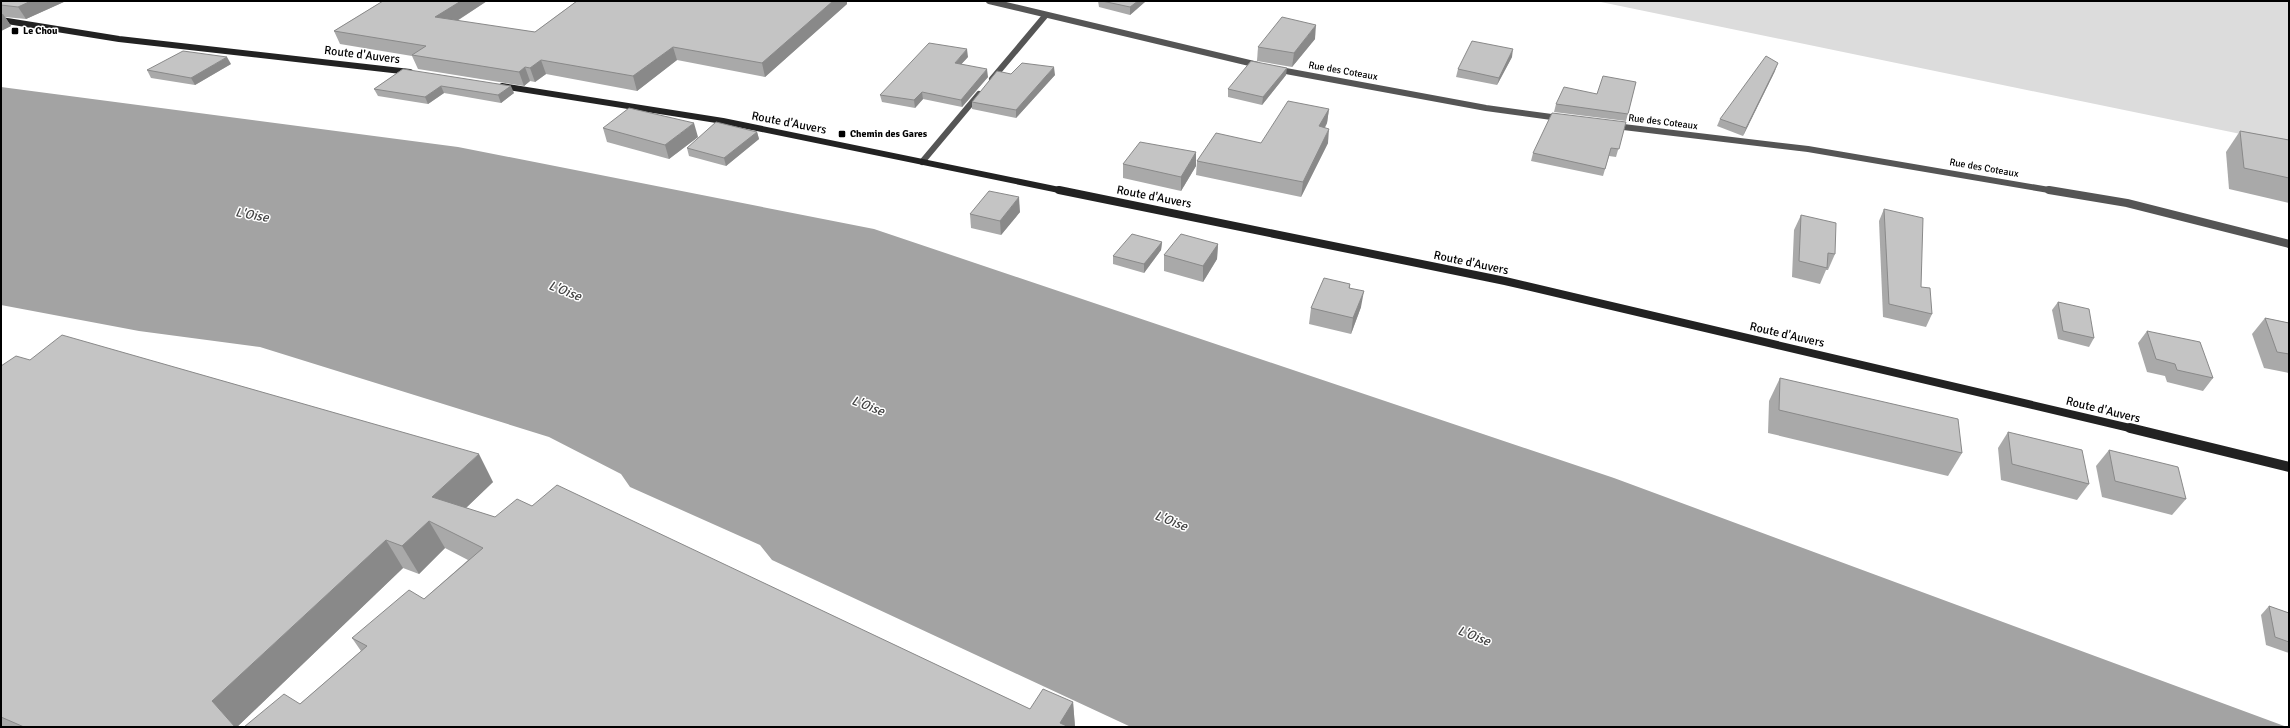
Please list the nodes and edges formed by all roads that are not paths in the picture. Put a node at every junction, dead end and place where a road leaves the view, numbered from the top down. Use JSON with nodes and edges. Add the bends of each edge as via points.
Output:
{"nodes":[{"id":1,"x":988,"y":1,"type":"edge"},
{"id":2,"x":1045,"y":16,"type":"junction"},
{"id":3,"x":1,"y":20,"type":"edge"},
{"id":4,"x":1263,"y":66,"type":"edge"},
{"id":5,"x":1271,"y":68,"type":"edge"},
{"id":6,"x":415,"y":73,"type":"edge"},
{"id":7,"x":989,"y":83,"type":"edge"},
{"id":8,"x":493,"y":85,"type":"edge"},
{"id":9,"x":984,"y":89,"type":"edge"},
{"id":10,"x":1570,"y":119,"type":"edge"},
{"id":11,"x":1608,"y":125,"type":"edge"},
{"id":12,"x":922,"y":162,"type":"junction"},
{"id":13,"x":2289,"y":244,"type":"edge"},
{"id":14,"x":2289,"y":467,"type":"edge"}],
"edges":[{"from":1,"to":2,"type":"street"},
{"from":2,"to":4,"type":"street"},
{"from":2,"to":7,"type":"street"},
{"from":3,"to":6,"type":"main road","name":"Route d'Auvers","via":[[119,39]]},
{"from":5,"to":10,"type":"street","name":"Rue des Coteaux","via":[[1486,108]]},
{"from":8,"to":12,"type":"main road","name":"Route d'Auvers","via":[[723,121]]},
{"from":9,"to":12,"type":"street"},
{"from":11,"to":13,"type":"street","name":"Rue des Coteaux","via":[[1808,149],[2127,202]]},
{"from":12,"to":14,"type":"main road","name":"Route d'Auvers","via":[[1505,281]]}]}
